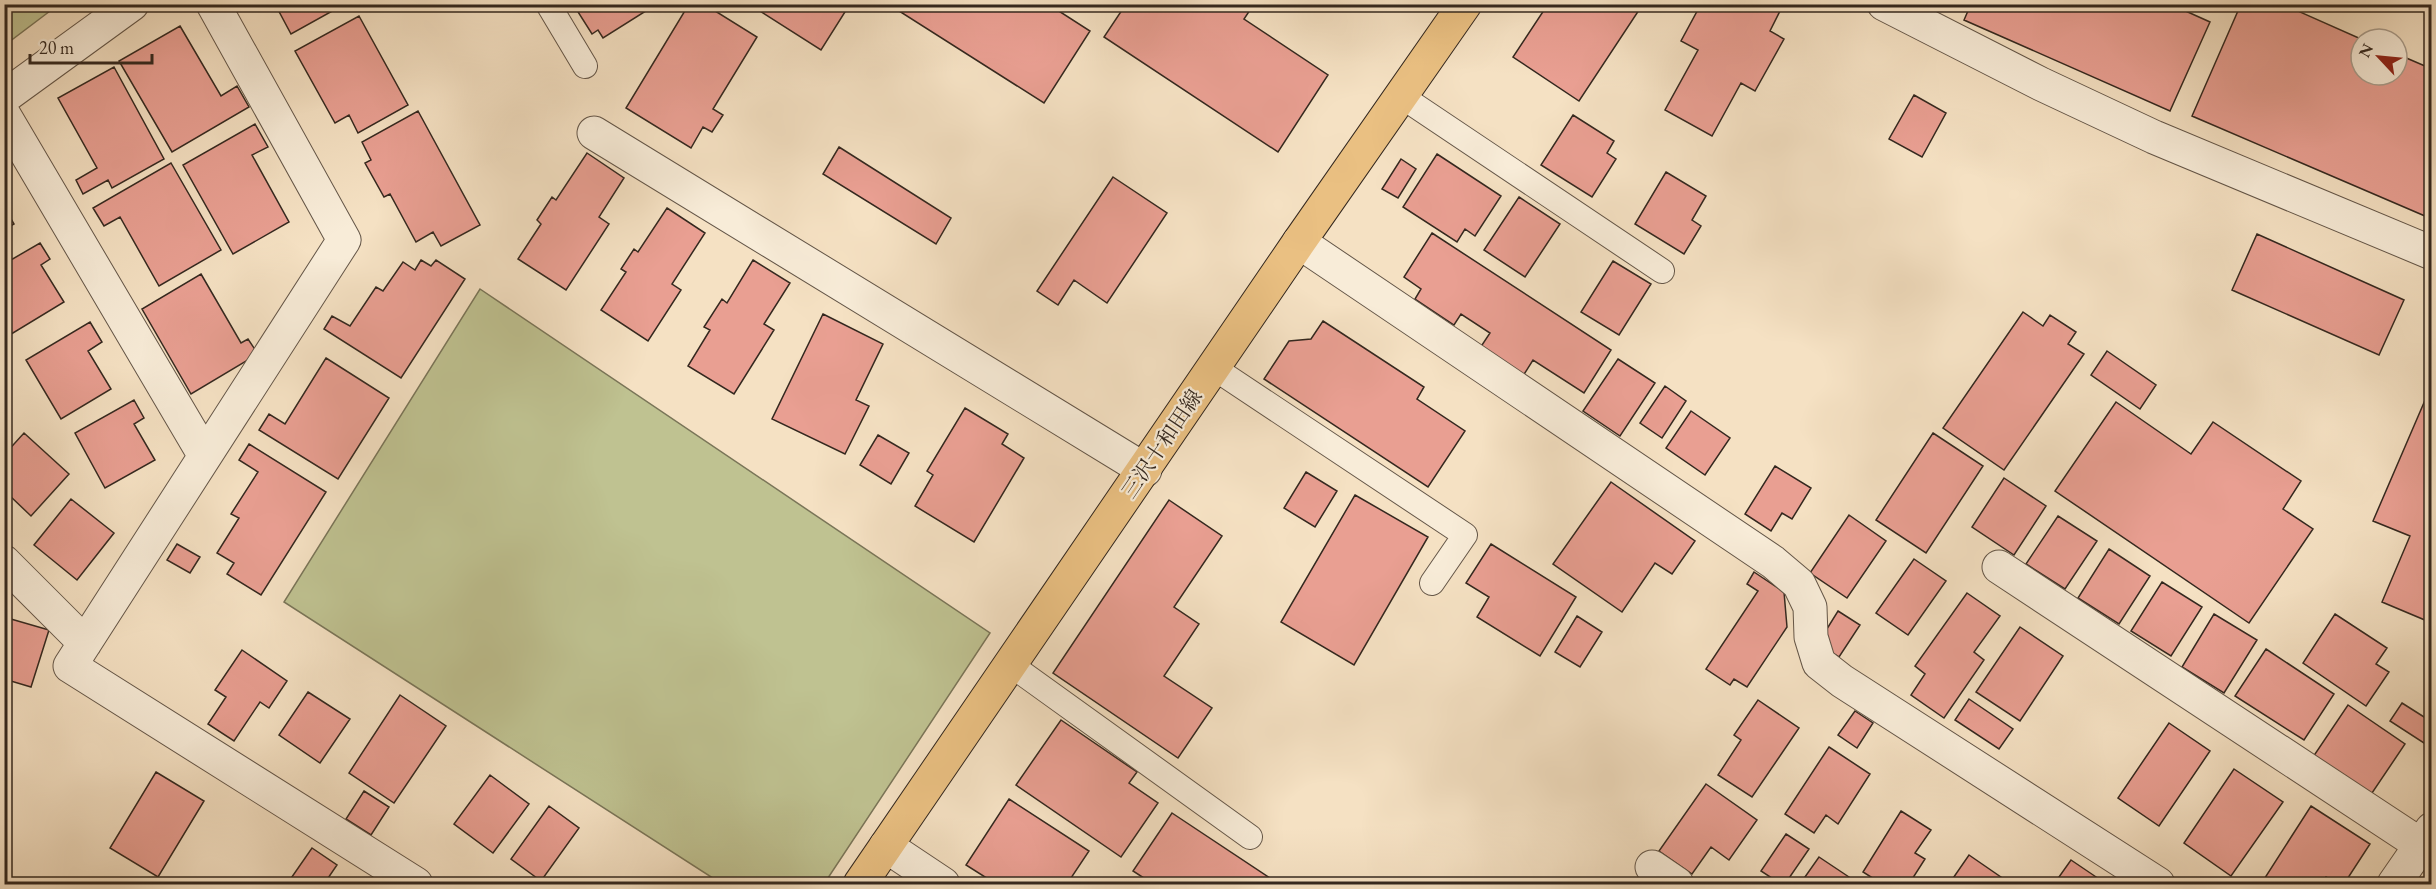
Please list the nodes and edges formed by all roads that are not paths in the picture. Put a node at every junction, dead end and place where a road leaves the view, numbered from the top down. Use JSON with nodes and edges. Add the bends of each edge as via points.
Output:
{"nodes":[{"id":1,"x":132,"y":4,"type":"edge"},
{"id":2,"x":213,"y":4,"type":"edge"},
{"id":3,"x":548,"y":4,"type":"edge"},
{"id":4,"x":1465,"y":4,"type":"edge"},
{"id":5,"x":1900,"y":9,"type":"edge"},
{"id":6,"x":585,"y":66,"type":"dead end"},
{"id":7,"x":1401,"y":96,"type":"junction"},
{"id":8,"x":4,"y":97,"type":"edge"},
{"id":9,"x":4,"y":115,"type":"edge"},
{"id":10,"x":594,"y":133,"type":"dead end"},
{"id":11,"x":1299,"y":242,"type":"junction"},
{"id":12,"x":2432,"y":253,"type":"edge"},
{"id":13,"x":1662,"y":271,"type":"dead end"},
{"id":14,"x":1214,"y":368,"type":"junction"},
{"id":15,"x":205,"y":456,"type":"junction"},
{"id":16,"x":1145,"y":470,"type":"junction"},
{"id":17,"x":4,"y":562,"type":"edge"},
{"id":18,"x":1999,"y":567,"type":"dead end"},
{"id":19,"x":1432,"y":583,"type":"dead end"},
{"id":20,"x":84,"y":643,"type":"junction"},
{"id":21,"x":1011,"y":665,"type":"junction"},
{"id":22,"x":1250,"y":837,"type":"dead end"},
{"id":23,"x":2426,"y":837,"type":"edge"},
{"id":24,"x":886,"y":846,"type":"junction"},
{"id":25,"x":416,"y":885,"type":"edge"},
{"id":26,"x":860,"y":885,"type":"edge"},
{"id":27,"x":943,"y":885,"type":"edge"},
{"id":28,"x":2158,"y":885,"type":"edge"},
{"id":29,"x":2394,"y":885,"type":"edge"}],
"edges":[{"from":1,"to":8,"type":"street"},
{"from":2,"to":15,"type":"street","via":[[344,240]]},
{"from":3,"to":6,"type":"lane"},
{"from":4,"to":7,"type":"main road","name":"三沢十和田線"},
{"from":5,"to":12,"type":"street","via":[[2041,84],[2154,137]]},
{"from":7,"to":11,"type":"main road","name":"三沢十和田線"},
{"from":7,"to":13,"type":"lane"},
{"from":9,"to":15,"type":"street"},
{"from":10,"to":16,"type":"street"},
{"from":11,"to":14,"type":"main road","name":"三沢十和田線"},
{"from":11,"to":28,"type":"street","via":[[1773,562],[1799,584],[1810,607],[1811,637],[1819,663]]},
{"from":14,"to":16,"type":"main road","name":"三沢十和田線"},
{"from":14,"to":19,"type":"lane","via":[[1465,535]]},
{"from":15,"to":20,"type":"street"},
{"from":16,"to":21,"type":"main road","name":"三沢十和田線"},
{"from":17,"to":20,"type":"street"},
{"from":18,"to":23,"type":"street"},
{"from":20,"to":25,"type":"street","via":[[70,666]]},
{"from":21,"to":22,"type":"lane"},
{"from":21,"to":24,"type":"main road","name":"三沢十和田線"},
{"from":23,"to":29,"type":"street"},
{"from":24,"to":26,"type":"main road","name":"三沢十和田線"},
{"from":24,"to":27,"type":"street"}]}
